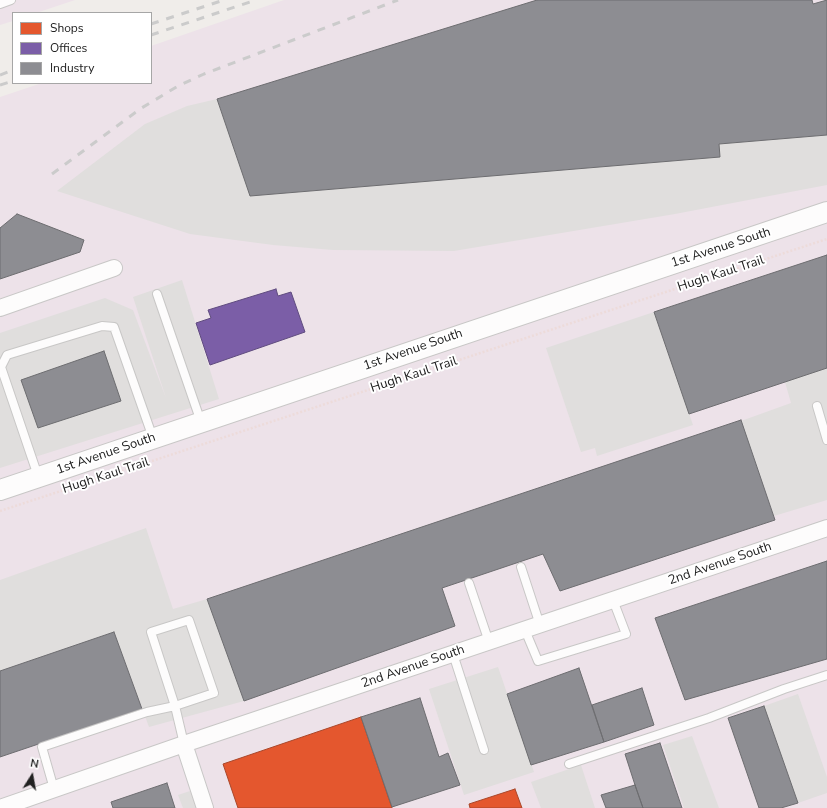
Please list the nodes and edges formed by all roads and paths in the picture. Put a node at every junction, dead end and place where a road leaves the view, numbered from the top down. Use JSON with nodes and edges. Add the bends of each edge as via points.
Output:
{"nodes":[{"id":1,"x":11,"y":0,"type":"edge"},
{"id":2,"x":0,"y":4,"type":"edge"},
{"id":3,"x":827,"y":212,"type":"edge"},
{"id":4,"x":827,"y":239,"type":"edge"},
{"id":5,"x":114,"y":268,"type":"dead end"},
{"id":6,"x":157,"y":294,"type":"dead end"},
{"id":7,"x":0,"y":308,"type":"edge"},
{"id":8,"x":817,"y":406,"type":"dead end"},
{"id":9,"x":201,"y":422,"type":"junction"},
{"id":10,"x":153,"y":438,"type":"junction"},
{"id":11,"x":827,"y":440,"type":"edge"},
{"id":12,"x":38,"y":477,"type":"junction"},
{"id":13,"x":0,"y":490,"type":"edge"},
{"id":14,"x":0,"y":511,"type":"edge"},
{"id":15,"x":827,"y":528,"type":"edge"},
{"id":16,"x":521,"y":567,"type":"dead end"},
{"id":17,"x":469,"y":583,"type":"dead end"},
{"id":18,"x":613,"y":600,"type":"junction"},
{"id":19,"x":532,"y":627,"type":"junction"},
{"id":20,"x":489,"y":642,"type":"junction"},
{"id":21,"x":452,"y":654,"type":"junction"},
{"id":22,"x":827,"y":675,"type":"edge"},
{"id":23,"x":175,"y":706,"type":"junction"},
{"id":24,"x":184,"y":744,"type":"junction"},
{"id":25,"x":484,"y":750,"type":"dead end"},
{"id":26,"x":569,"y":764,"type":"dead end"},
{"id":27,"x":54,"y":790,"type":"junction"},
{"id":28,"x":0,"y":808,"type":"edge"},
{"id":29,"x":205,"y":808,"type":"edge"}],
"edges":[{"from":1,"to":2,"type":"lane"},
{"from":3,"to":9,"type":"street","name":"1st Avenue South"},
{"from":4,"to":14,"type":"path","name":"Hugh Kaul Trail"},
{"from":5,"to":7,"type":"street"},
{"from":6,"to":9,"type":"lane"},
{"from":8,"to":11,"type":"lane"},
{"from":9,"to":10,"type":"street","name":"1st Avenue South"},
{"from":10,"to":12,"type":"street","name":"1st Avenue South"},
{"from":10,"to":12,"type":"lane","via":[[114,327],[102,326],[7,355],[1,367]]},
{"from":12,"to":13,"type":"street","name":"1st Avenue South"},
{"from":15,"to":18,"type":"street","name":"2nd Avenue South"},
{"from":16,"to":19,"type":"lane"},
{"from":17,"to":20,"type":"lane"},
{"from":18,"to":19,"type":"street","name":"2nd Avenue South"},
{"from":18,"to":19,"type":"lane","via":[[626,634],[538,661]]},
{"from":19,"to":20,"type":"street","name":"2nd Avenue South"},
{"from":20,"to":21,"type":"street","name":"2nd Avenue South"},
{"from":21,"to":24,"type":"street","name":"2nd Avenue South"},
{"from":21,"to":25,"type":"lane"},
{"from":22,"to":26,"type":"lane","via":[[709,718]]},
{"from":23,"to":23,"type":"lane","via":[[151,632],[189,620],[214,693]]},
{"from":23,"to":24,"type":"lane"},
{"from":23,"to":27,"type":"lane","via":[[147,712],[42,747]]},
{"from":24,"to":27,"type":"street","name":"2nd Avenue South"},
{"from":24,"to":29,"type":"street"},
{"from":27,"to":28,"type":"street","name":"2nd Avenue South"}]}
